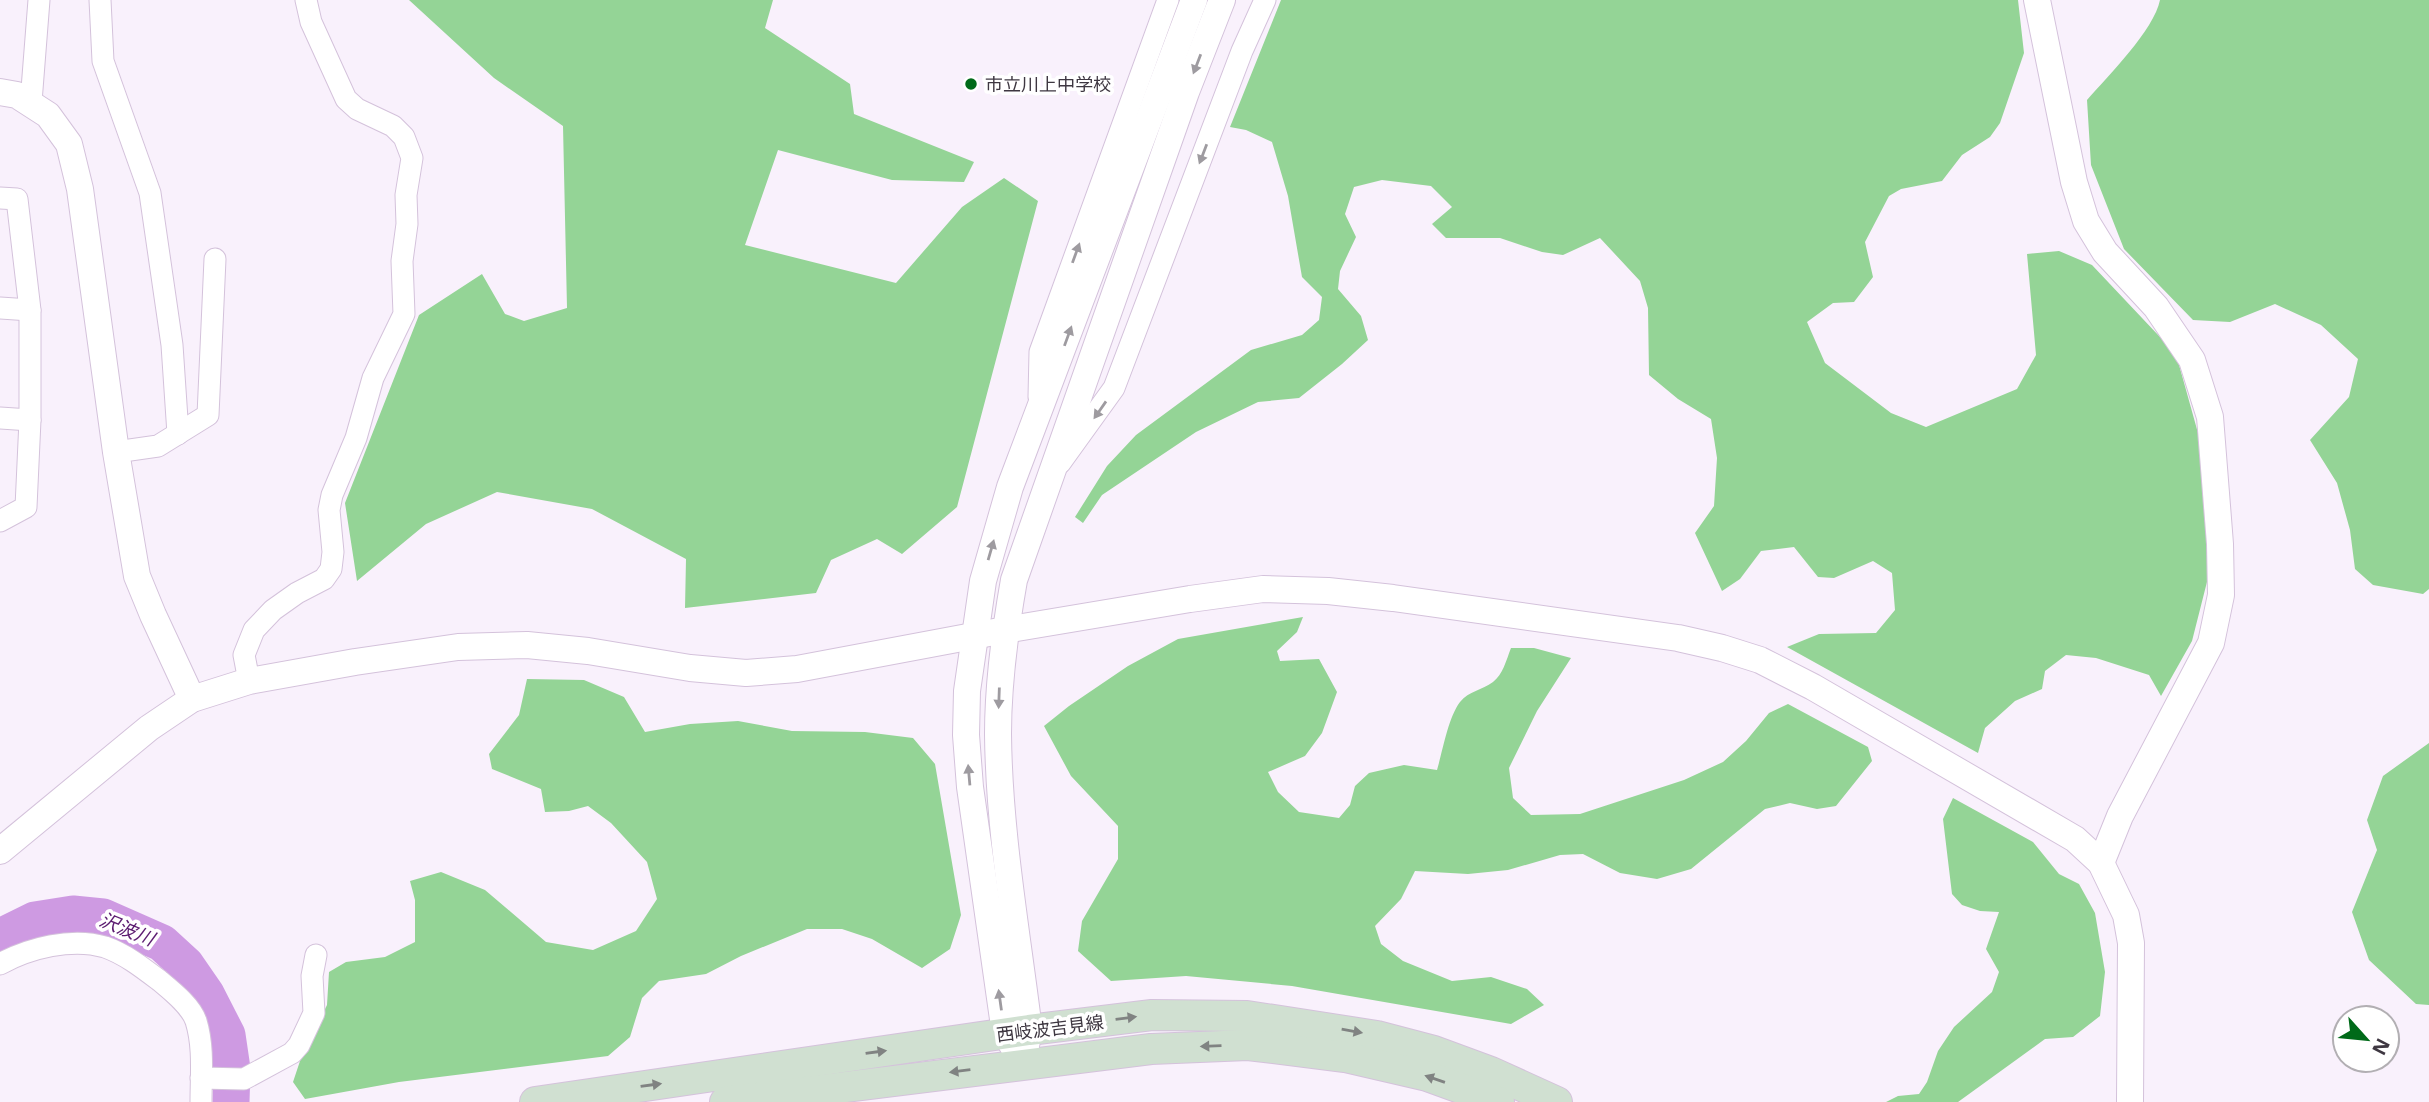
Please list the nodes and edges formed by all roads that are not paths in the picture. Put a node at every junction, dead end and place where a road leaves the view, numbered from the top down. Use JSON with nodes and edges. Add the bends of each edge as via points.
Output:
{"nodes":[{"id":1,"x":39,"y":0,"type":"edge"},
{"id":2,"x":100,"y":0,"type":"edge"},
{"id":3,"x":306,"y":0,"type":"edge"},
{"id":4,"x":1168,"y":0,"type":"edge"},
{"id":5,"x":1194,"y":0,"type":"edge"},
{"id":6,"x":1222,"y":0,"type":"edge"},
{"id":7,"x":1265,"y":0,"type":"edge"},
{"id":8,"x":2037,"y":0,"type":"edge"},
{"id":9,"x":0,"y":92,"type":"edge"},
{"id":10,"x":31,"y":102,"type":"junction"},
{"id":11,"x":0,"y":198,"type":"edge"},
{"id":12,"x":215,"y":259,"type":"dead end"},
{"id":13,"x":0,"y":308,"type":"edge"},
{"id":14,"x":30,"y":310,"type":"junction"},
{"id":15,"x":1039,"y":413,"type":"junction"},
{"id":16,"x":0,"y":418,"type":"edge"},
{"id":17,"x":30,"y":420,"type":"junction"},
{"id":18,"x":178,"y":434,"type":"junction"},
{"id":19,"x":116,"y":452,"type":"junction"},
{"id":20,"x":1048,"y":479,"type":"junction"},
{"id":21,"x":0,"y":521,"type":"edge"},
{"id":22,"x":1005,"y":631,"type":"junction"},
{"id":23,"x":974,"y":636,"type":"junction"},
{"id":24,"x":249,"y":681,"type":"junction"},
{"id":25,"x":192,"y":699,"type":"junction"},
{"id":26,"x":0,"y":851,"type":"edge"},
{"id":27,"x":2101,"y":863,"type":"junction"},
{"id":28,"x":316,"y":954,"type":"dead end"},
{"id":29,"x":0,"y":964,"type":"edge"},
{"id":30,"x":1017,"y":1032,"type":"junction"},
{"id":31,"x":1023,"y":1063,"type":"junction"},
{"id":32,"x":206,"y":1078,"type":"junction"},
{"id":33,"x":201,"y":1102,"type":"edge"},
{"id":34,"x":535,"y":1102,"type":"edge"},
{"id":35,"x":725,"y":1102,"type":"edge"},
{"id":36,"x":1499,"y":1102,"type":"edge"},
{"id":37,"x":1557,"y":1102,"type":"edge"},
{"id":38,"x":2130,"y":1102,"type":"edge"}],
"edges":[{"from":1,"to":10,"type":"street"},
{"from":2,"to":18,"type":"street","via":[[103,61],[150,193],[172,345]]},
{"from":3,"to":24,"type":"street","via":[[310,22],[346,99],[393,126],[404,137],[412,158],[402,261],[404,314],[373,378],[356,438],[332,495],[331,569],[324,579],[273,610],[254,630],[244,654]]},
{"from":15,"to":4,"type":"street","one_way":true,"via":[[1040,352]]},
{"from":15,"to":5,"type":"street","one_way":true},
{"from":6,"to":20,"type":"street","one_way":true},
{"from":7,"to":20,"type":"street","one_way":true,"via":[[1114,388]]},
{"from":8,"to":27,"type":"street","via":[[2086,221],[2105,252],[2157,307],[2192,360],[2210,417],[2221,544],[2221,595],[2211,643],[2120,816]]},
{"from":9,"to":10,"type":"street"},
{"from":10,"to":19,"type":"street","via":[[48,115],[69,144],[80,189]]},
{"from":11,"to":14,"type":"street","via":[[17,199]]},
{"from":12,"to":18,"type":"street","via":[[208,415]]},
{"from":13,"to":14,"type":"street"},
{"from":14,"to":17,"type":"street"},
{"from":23,"to":15,"type":"street","one_way":true,"via":[[995,537]]},
{"from":16,"to":17,"type":"street"},
{"from":17,"to":21,"type":"street","via":[[26,508]]},
{"from":18,"to":19,"type":"street","via":[[158,446]]},
{"from":19,"to":25,"type":"street","via":[[137,576]]},
{"from":20,"to":22,"type":"street","via":[[1014,580]]},
{"from":22,"to":23,"type":"street"},
{"from":22,"to":27,"type":"street","via":[[1263,589],[1393,598],[1678,638],[1760,660],[1813,687],[2038,815]]},
{"from":22,"to":30,"type":"street","one_way":true,"via":[[998,734]]},
{"from":23,"to":24,"type":"street","via":[[797,669],[746,673],[527,645],[458,647]]},
{"from":30,"to":23,"type":"street","one_way":true,"via":[[970,787],[967,691]]},
{"from":24,"to":25,"type":"street"},
{"from":25,"to":26,"type":"street","via":[[149,728]]},
{"from":27,"to":38,"type":"street","via":[[2126,915],[2130,943]]},
{"from":28,"to":32,"type":"street","via":[[314,1013],[292,1053],[244,1079]]},
{"from":29,"to":32,"type":"street","via":[[46,947],[78,944],[104,947],[138,964],[174,993],[195,1019]]},
{"from":30,"to":31,"type":"street"},
{"from":34,"to":30,"type":"main road","name":"西岐波吉見線","one_way":true},
{"from":30,"to":37,"type":"main road","name":"西岐波吉見線","one_way":true,"via":[[1152,1015],[1247,1016],[1377,1036],[1422,1048]]},
{"from":31,"to":35,"type":"main road","name":"西岐波吉見線","one_way":true},
{"from":36,"to":31,"type":"main road","name":"西岐波吉見線","one_way":true,"via":[[1427,1076],[1346,1057],[1248,1045],[1151,1049]]},
{"from":32,"to":33,"type":"street"}]}
